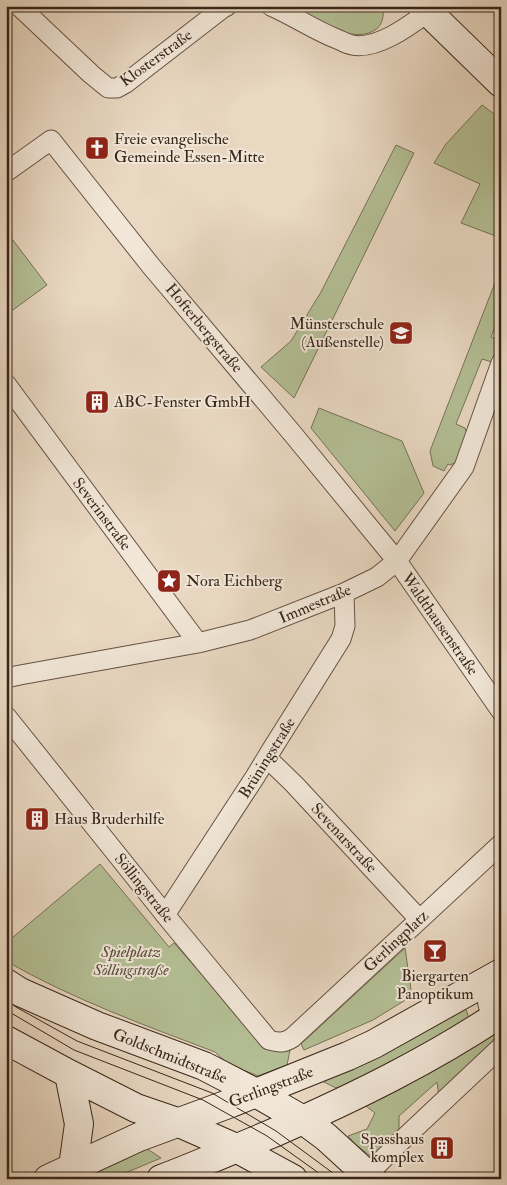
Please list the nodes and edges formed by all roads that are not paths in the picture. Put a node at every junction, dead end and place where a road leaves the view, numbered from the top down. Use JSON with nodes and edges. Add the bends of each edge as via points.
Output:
{"nodes":[{"id":1,"x":19,"y":6,"type":"edge"},
{"id":2,"x":227,"y":6,"type":"edge"},
{"id":3,"x":271,"y":6,"type":"edge"},
{"id":4,"x":425,"y":9,"type":"edge"},
{"id":5,"x":501,"y":83,"type":"edge"},
{"id":6,"x":6,"y":172,"type":"edge"},
{"id":7,"x":501,"y":363,"type":"edge"},
{"id":8,"x":6,"y":384,"type":"edge"},
{"id":9,"x":397,"y":561,"type":"junction"},
{"id":10,"x":344,"y":592,"type":"junction"},
{"id":11,"x":198,"y":644,"type":"junction"},
{"id":12,"x":6,"y":678,"type":"edge"},
{"id":13,"x":501,"y":711,"type":"edge"},
{"id":14,"x":6,"y":716,"type":"edge"},
{"id":15,"x":267,"y":758,"type":"junction"},
{"id":16,"x":501,"y":844,"type":"edge"},
{"id":17,"x":165,"y":914,"type":"junction"},
{"id":18,"x":419,"y":919,"type":"junction"},
{"id":19,"x":494,"y":977,"type":"edge"},
{"id":20,"x":6,"y":983,"type":"edge"},
{"id":21,"x":498,"y":1019,"type":"edge"},
{"id":22,"x":292,"y":1038,"type":"joint"},
{"id":23,"x":6,"y":1040,"type":"edge"},
{"id":24,"x":501,"y":1047,"type":"edge"},
{"id":25,"x":68,"y":1074,"type":"junction"},
{"id":26,"x":256,"y":1093,"type":"junction"},
{"id":27,"x":303,"y":1120,"type":"junction"},
{"id":28,"x":177,"y":1122,"type":"junction"},
{"id":29,"x":236,"y":1148,"type":"junction"},
{"id":30,"x":73,"y":1167,"type":"junction"},
{"id":31,"x":370,"y":1176,"type":"edge"},
{"id":32,"x":48,"y":1179,"type":"edge"},
{"id":33,"x":161,"y":1179,"type":"edge"},
{"id":34,"x":293,"y":1179,"type":"edge"}],
"edges":[{"from":1,"to":2,"type":"street","name":"Klosterstraße","via":[[95,78],[117,86]]},
{"from":3,"to":4,"type":"street","via":[[351,45],[378,42],[400,31]]},
{"from":4,"to":5,"type":"main road"},
{"from":6,"to":9,"type":"street","name":"Hofterbergstraße","via":[[51,140],[151,266]]},
{"from":7,"to":9,"type":"street","name":"Immestraße","via":[[464,467]]},
{"from":8,"to":11,"type":"street","name":"Severinstraße"},
{"from":9,"to":10,"type":"street","name":"Immestraße","via":[[377,577]]},
{"from":9,"to":13,"type":"street","name":"Waldthausenstraße"},
{"from":10,"to":11,"type":"street","name":"Immestraße","via":[[250,630]]},
{"from":10,"to":15,"type":"street","name":"Brüningstraße","via":[[345,626],[341,638]]},
{"from":11,"to":12,"type":"street","name":"Immestraße"},
{"from":14,"to":17,"type":"street","name":"Söllingstraße"},
{"from":15,"to":17,"type":"street","name":"Brüningstraße"},
{"from":15,"to":18,"type":"street","name":"Sevenarstraße"},
{"from":16,"to":18,"type":"street","name":"Gerlingplatz"},
{"from":17,"to":22,"type":"street","name":"Söllingstraße","via":[[269,1040],[285,1042]]},
{"from":18,"to":22,"type":"street","name":"Gerlingplatz"},
{"from":19,"to":21,"type":"street","name":"Gerlingstraße","via":[[487,1006]]},
{"from":19,"to":26,"type":"main road","name":"Gerlingstraße","via":[[374,1044]]},
{"from":20,"to":26,"type":"main road","name":"Goldschmidtstraße","via":[[97,1026],[204,1066]]},
{"from":21,"to":27,"type":"main road","name":"Gerlingstraße"},
{"from":23,"to":25,"type":"main road"},
{"from":24,"to":31,"type":"street","via":[[398,1143]]},
{"from":25,"to":28,"type":"main road","via":[[136,1108]]},
{"from":25,"to":30,"type":"main road","via":[[79,1124]]},
{"from":26,"to":27,"type":"main road","name":"Goldschmidtstraße"},
{"from":26,"to":28,"type":"main road","name":"Gerlingstraße"},
{"from":27,"to":29,"type":"main road","name":"Gerlingstraße"},
{"from":27,"to":31,"type":"main road","name":"Goldschmidtstraße"},
{"from":28,"to":29,"type":"main road"},
{"from":28,"to":30,"type":"main road","name":"Gerlingstraße"},
{"from":29,"to":33,"type":"main road","name":"Gerlingstraße"},
{"from":29,"to":34,"type":"main road"},
{"from":30,"to":32,"type":"main road","name":"Gerlingstraße"}]}
